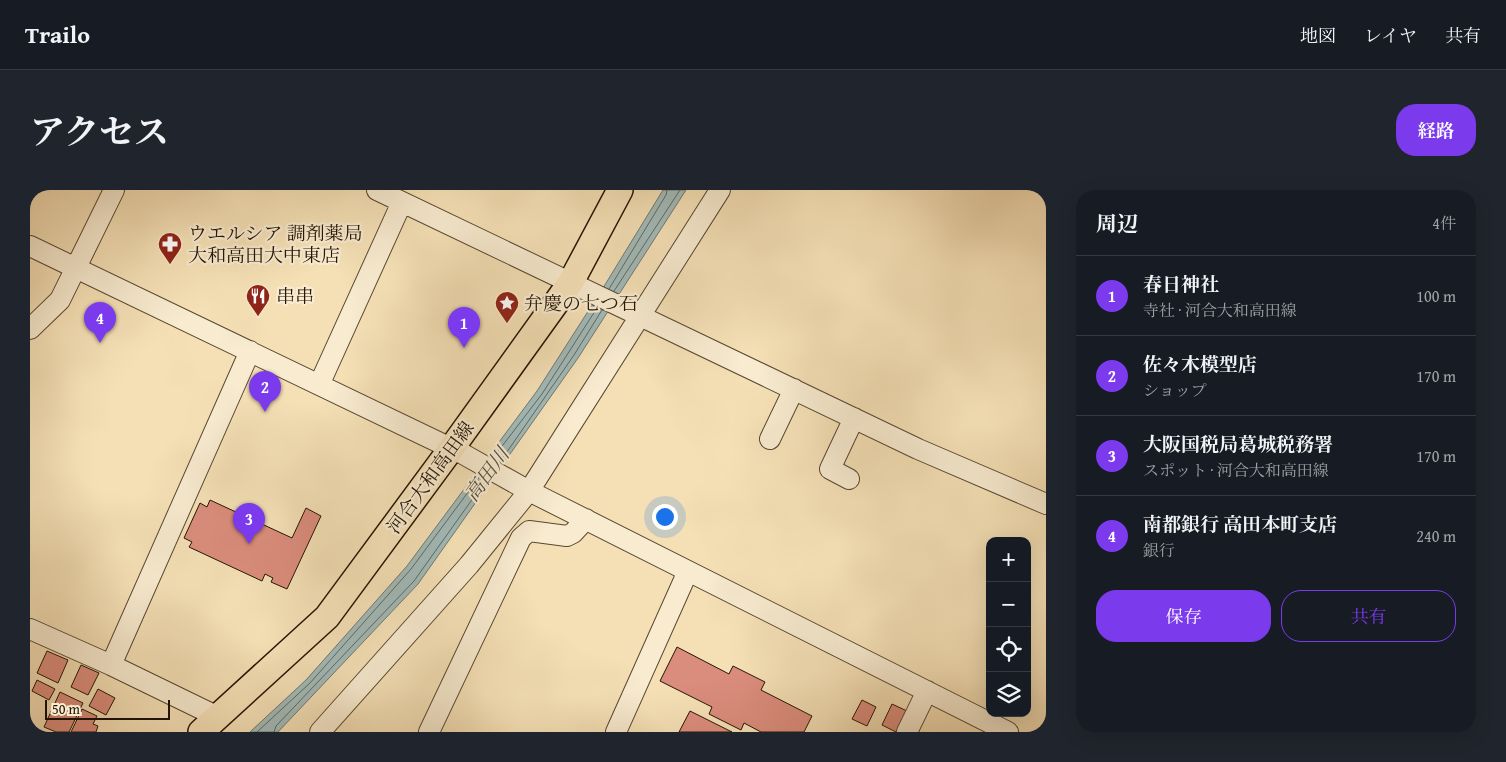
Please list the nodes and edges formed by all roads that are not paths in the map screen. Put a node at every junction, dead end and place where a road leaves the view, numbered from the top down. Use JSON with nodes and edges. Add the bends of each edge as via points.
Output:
{"nodes":[{"id":1,"x":114,"y":190,"type":"edge"},
{"id":2,"x":620,"y":190,"type":"edge"},
{"id":3,"x":720,"y":190,"type":"edge"},
{"id":4,"x":390,"y":194,"type":"edge"},
{"id":5,"x":30,"y":246,"type":"edge"},
{"id":6,"x":76,"y":268,"type":"junction"},
{"id":7,"x":578,"y":286,"type":"junction"},
{"id":8,"x":632,"y":312,"type":"junction"},
{"id":9,"x":30,"y":329,"type":"edge"},
{"id":10,"x":250,"y":351,"type":"junction"},
{"id":11,"x":319,"y":385,"type":"junction"},
{"id":12,"x":794,"y":389,"type":"junction"},
{"id":13,"x":854,"y":418,"type":"junction"},
{"id":14,"x":770,"y":439,"type":"dead end"},
{"id":15,"x":457,"y":452,"type":"junction"},
{"id":16,"x":850,"y":479,"type":"dead end"},
{"id":17,"x":522,"y":487,"type":"junction"},
{"id":18,"x":1046,"y":504,"type":"edge"},
{"id":19,"x":586,"y":520,"type":"junction"},
{"id":20,"x":688,"y":571,"type":"junction"},
{"id":21,"x":30,"y":629,"type":"edge"},
{"id":22,"x":111,"y":665,"type":"junction"},
{"id":23,"x":927,"y":691,"type":"junction"},
{"id":24,"x":209,"y":725,"type":"edge"},
{"id":25,"x":320,"y":732,"type":"edge"},
{"id":26,"x":429,"y":732,"type":"edge"},
{"id":27,"x":616,"y":732,"type":"edge"},
{"id":28,"x":907,"y":732,"type":"edge"},
{"id":29,"x":1008,"y":732,"type":"edge"}],
"edges":[{"from":1,"to":6,"type":"street"},
{"from":2,"to":7,"type":"main road","name":"河合大和高田線"},
{"from":3,"to":8,"type":"street","via":[[701,222]]},
{"from":4,"to":7,"type":"street"},
{"from":4,"to":11,"type":"street"},
{"from":5,"to":6,"type":"street"},
{"from":6,"to":9,"type":"street","via":[[60,300]]},
{"from":6,"to":10,"type":"street"},
{"from":7,"to":8,"type":"street"},
{"from":7,"to":15,"type":"main road","name":"河合大和高田線"},
{"from":8,"to":12,"type":"street"},
{"from":8,"to":17,"type":"street"},
{"from":10,"to":11,"type":"street"},
{"from":10,"to":22,"type":"street"},
{"from":11,"to":15,"type":"street"},
{"from":12,"to":13,"type":"street"},
{"from":12,"to":14,"type":"street"},
{"from":13,"to":16,"type":"street","via":[[830,469]]},
{"from":13,"to":18,"type":"street"},
{"from":15,"to":17,"type":"street"},
{"from":15,"to":24,"type":"main road","name":"河合大和高田線","via":[[327,617]]},
{"from":17,"to":19,"type":"street"},
{"from":17,"to":25,"type":"street","via":[[469,565]]},
{"from":19,"to":20,"type":"street"},
{"from":19,"to":26,"type":"street","via":[[567,536],[529,531],[521,538]]},
{"from":20,"to":23,"type":"street"},
{"from":20,"to":27,"type":"street"},
{"from":21,"to":22,"type":"street"},
{"from":22,"to":24,"type":"street"},
{"from":23,"to":28,"type":"street"},
{"from":23,"to":29,"type":"street"}]}
